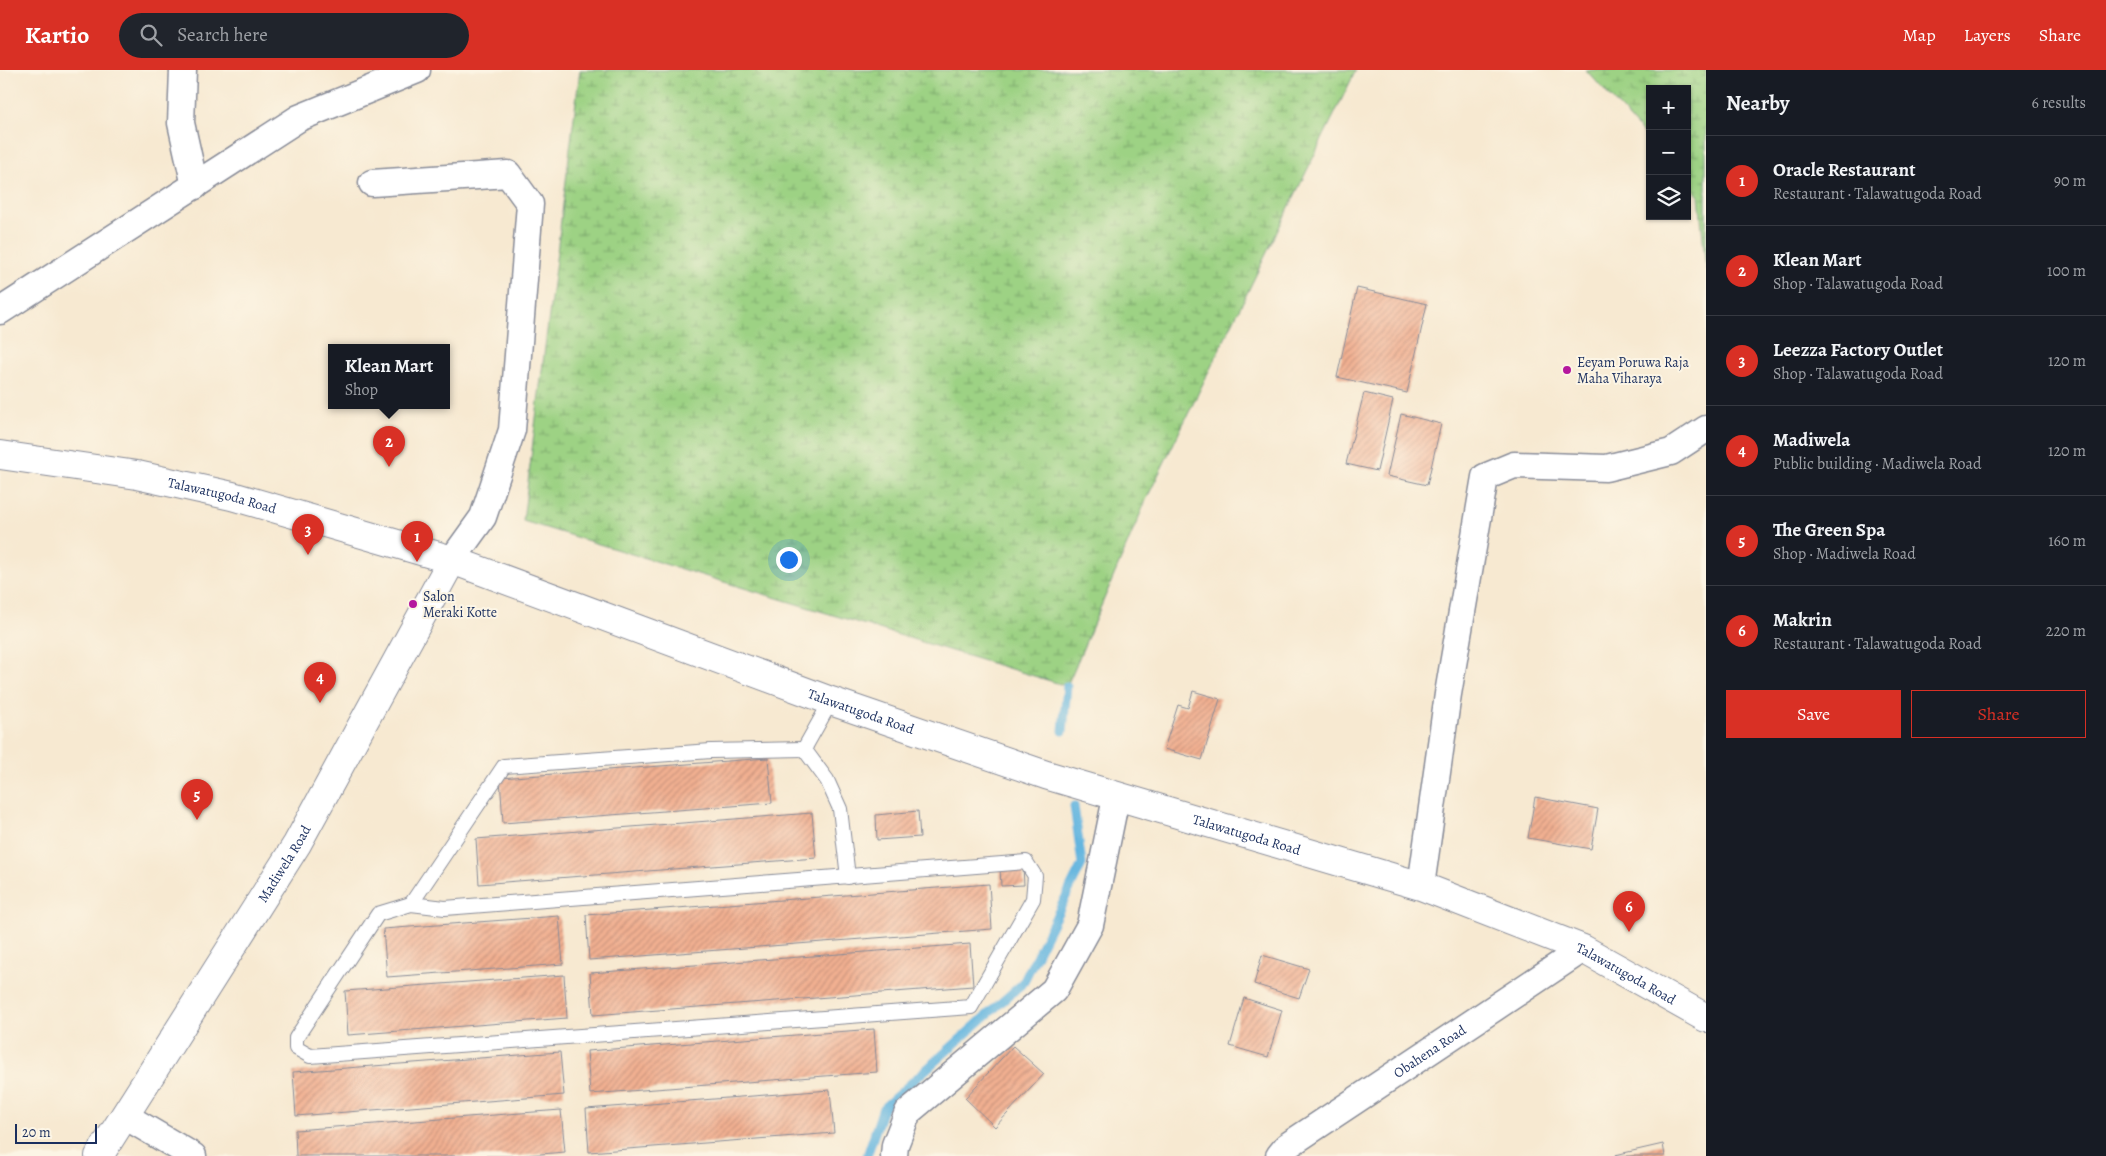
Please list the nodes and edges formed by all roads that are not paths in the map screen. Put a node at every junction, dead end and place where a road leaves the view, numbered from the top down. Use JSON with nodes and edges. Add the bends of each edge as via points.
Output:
{"nodes":[{"id":1,"x":183,"y":70,"type":"edge"},
{"id":2,"x":417,"y":70,"type":"edge"},
{"id":3,"x":372,"y":182,"type":"dead end"},
{"id":4,"x":195,"y":186,"type":"junction"},
{"id":5,"x":0,"y":311,"type":"edge"},
{"id":6,"x":1706,"y":429,"type":"edge"},
{"id":7,"x":0,"y":455,"type":"edge"},
{"id":8,"x":452,"y":560,"type":"junction"},
{"id":9,"x":831,"y":701,"type":"junction"},
{"id":10,"x":804,"y":749,"type":"junction"},
{"id":11,"x":1116,"y":798,"type":"junction"},
{"id":12,"x":848,"y":877,"type":"junction"},
{"id":13,"x":1421,"y":886,"type":"junction"},
{"id":14,"x":411,"y":904,"type":"junction"},
{"id":15,"x":1583,"y":949,"type":"junction"},
{"id":16,"x":1706,"y":1018,"type":"edge"},
{"id":17,"x":125,"y":1116,"type":"junction"},
{"id":18,"x":99,"y":1156,"type":"edge"},
{"id":19,"x":193,"y":1156,"type":"edge"},
{"id":20,"x":894,"y":1156,"type":"edge"},
{"id":21,"x":1279,"y":1156,"type":"edge"}],
"edges":[{"from":1,"to":4,"type":"street","via":[[181,123]]},
{"from":2,"to":4,"type":"street","via":[[299,118]]},
{"from":3,"to":8,"type":"street","via":[[508,174],[530,204],[512,430],[483,517]]},
{"from":4,"to":5,"type":"street"},
{"from":6,"to":13,"type":"street","via":[[1671,452],[1606,468],[1514,466],[1485,477],[1448,694]]},
{"from":7,"to":8,"type":"main road","name":"Talawatugoda Road","via":[[137,475],[222,494]]},
{"from":8,"to":9,"type":"main road","name":"Talawatugoda Road"},
{"from":8,"to":17,"type":"main road","name":"Madiwela Road","via":[[297,844]]},
{"from":9,"to":10,"type":"lane"},
{"from":9,"to":11,"type":"main road","name":"Talawatugoda Road"},
{"from":10,"to":12,"type":"lane","via":[[827,780],[840,809]]},
{"from":10,"to":14,"type":"lane","via":[[710,751],[504,766]]},
{"from":11,"to":13,"type":"main road","name":"Talawatugoda Road"},
{"from":11,"to":20,"type":"street","via":[[1090,925],[1054,990],[908,1112]]},
{"from":12,"to":14,"type":"lane","via":[[446,908]]},
{"from":12,"to":14,"type":"lane","via":[[1026,862],[1035,876],[1034,899],[971,1007],[310,1056],[296,1048],[296,1038],[378,914]]},
{"from":13,"to":15,"type":"main road","name":"Talawatugoda Road"},
{"from":15,"to":16,"type":"main road","name":"Talawatugoda Road"},
{"from":15,"to":21,"type":"street","name":"Obahena Road","via":[[1287,1146]]},
{"from":17,"to":18,"type":"main road","name":"Madiwela Road"},
{"from":17,"to":19,"type":"street"}]}
